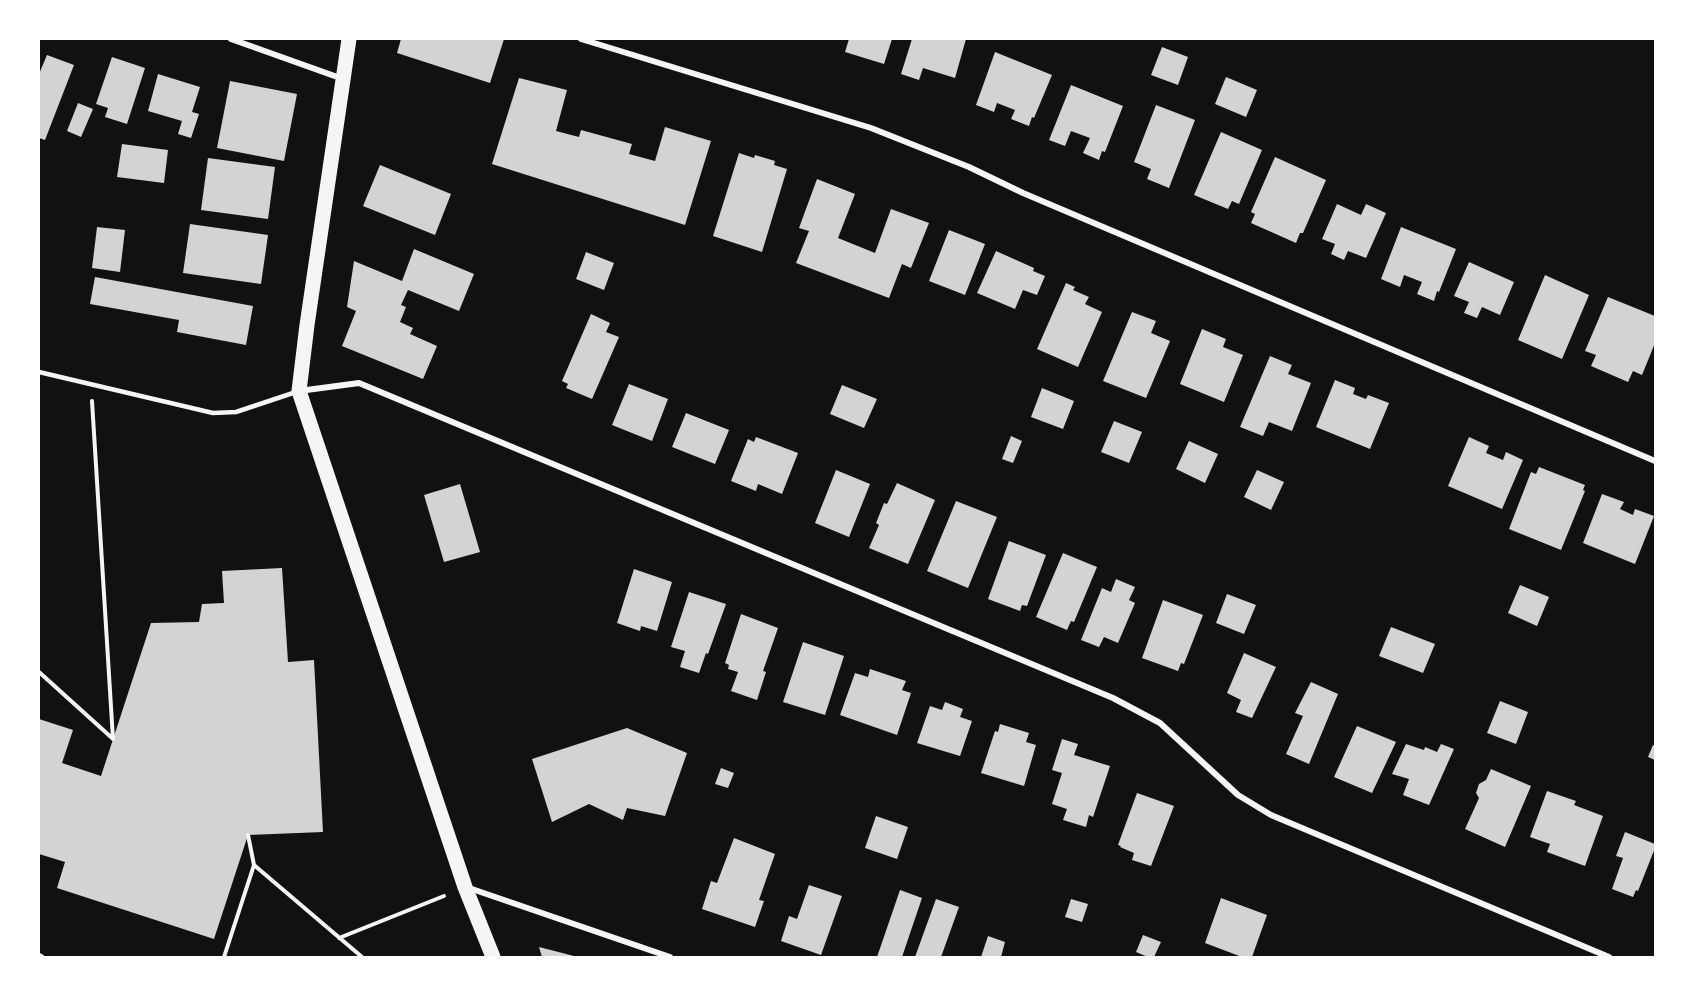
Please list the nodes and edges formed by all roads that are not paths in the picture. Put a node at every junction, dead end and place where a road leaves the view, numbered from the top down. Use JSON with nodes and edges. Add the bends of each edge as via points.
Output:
{"nodes":[{"id":1,"x":231,"y":39,"type":"edge"},
{"id":2,"x":349,"y":39,"type":"edge"},
{"id":3,"x":581,"y":39,"type":"edge"},
{"id":4,"x":343,"y":79,"type":"junction"},
{"id":5,"x":39,"y":372,"type":"edge"},
{"id":6,"x":299,"y":391,"type":"junction"},
{"id":7,"x":1655,"y":461,"type":"edge"},
{"id":8,"x":465,"y":887,"type":"junction"},
{"id":9,"x":494,"y":957,"type":"edge"},
{"id":10,"x":670,"y":957,"type":"edge"},
{"id":11,"x":1609,"y":957,"type":"edge"}],
"edges":[{"from":1,"to":4,"type":"street"},
{"from":2,"to":4,"type":"main road"},
{"from":3,"to":7,"type":"street","via":[[871,128]]},
{"from":4,"to":6,"type":"main road"},
{"from":5,"to":6,"type":"lane","via":[[213,412],[236,412]]},
{"from":6,"to":8,"type":"main road"},
{"from":6,"to":11,"type":"street","via":[[359,383],[1113,698],[1160,723],[1238,795],[1271,815]]},
{"from":8,"to":9,"type":"main road"},
{"from":8,"to":10,"type":"street"}]}
